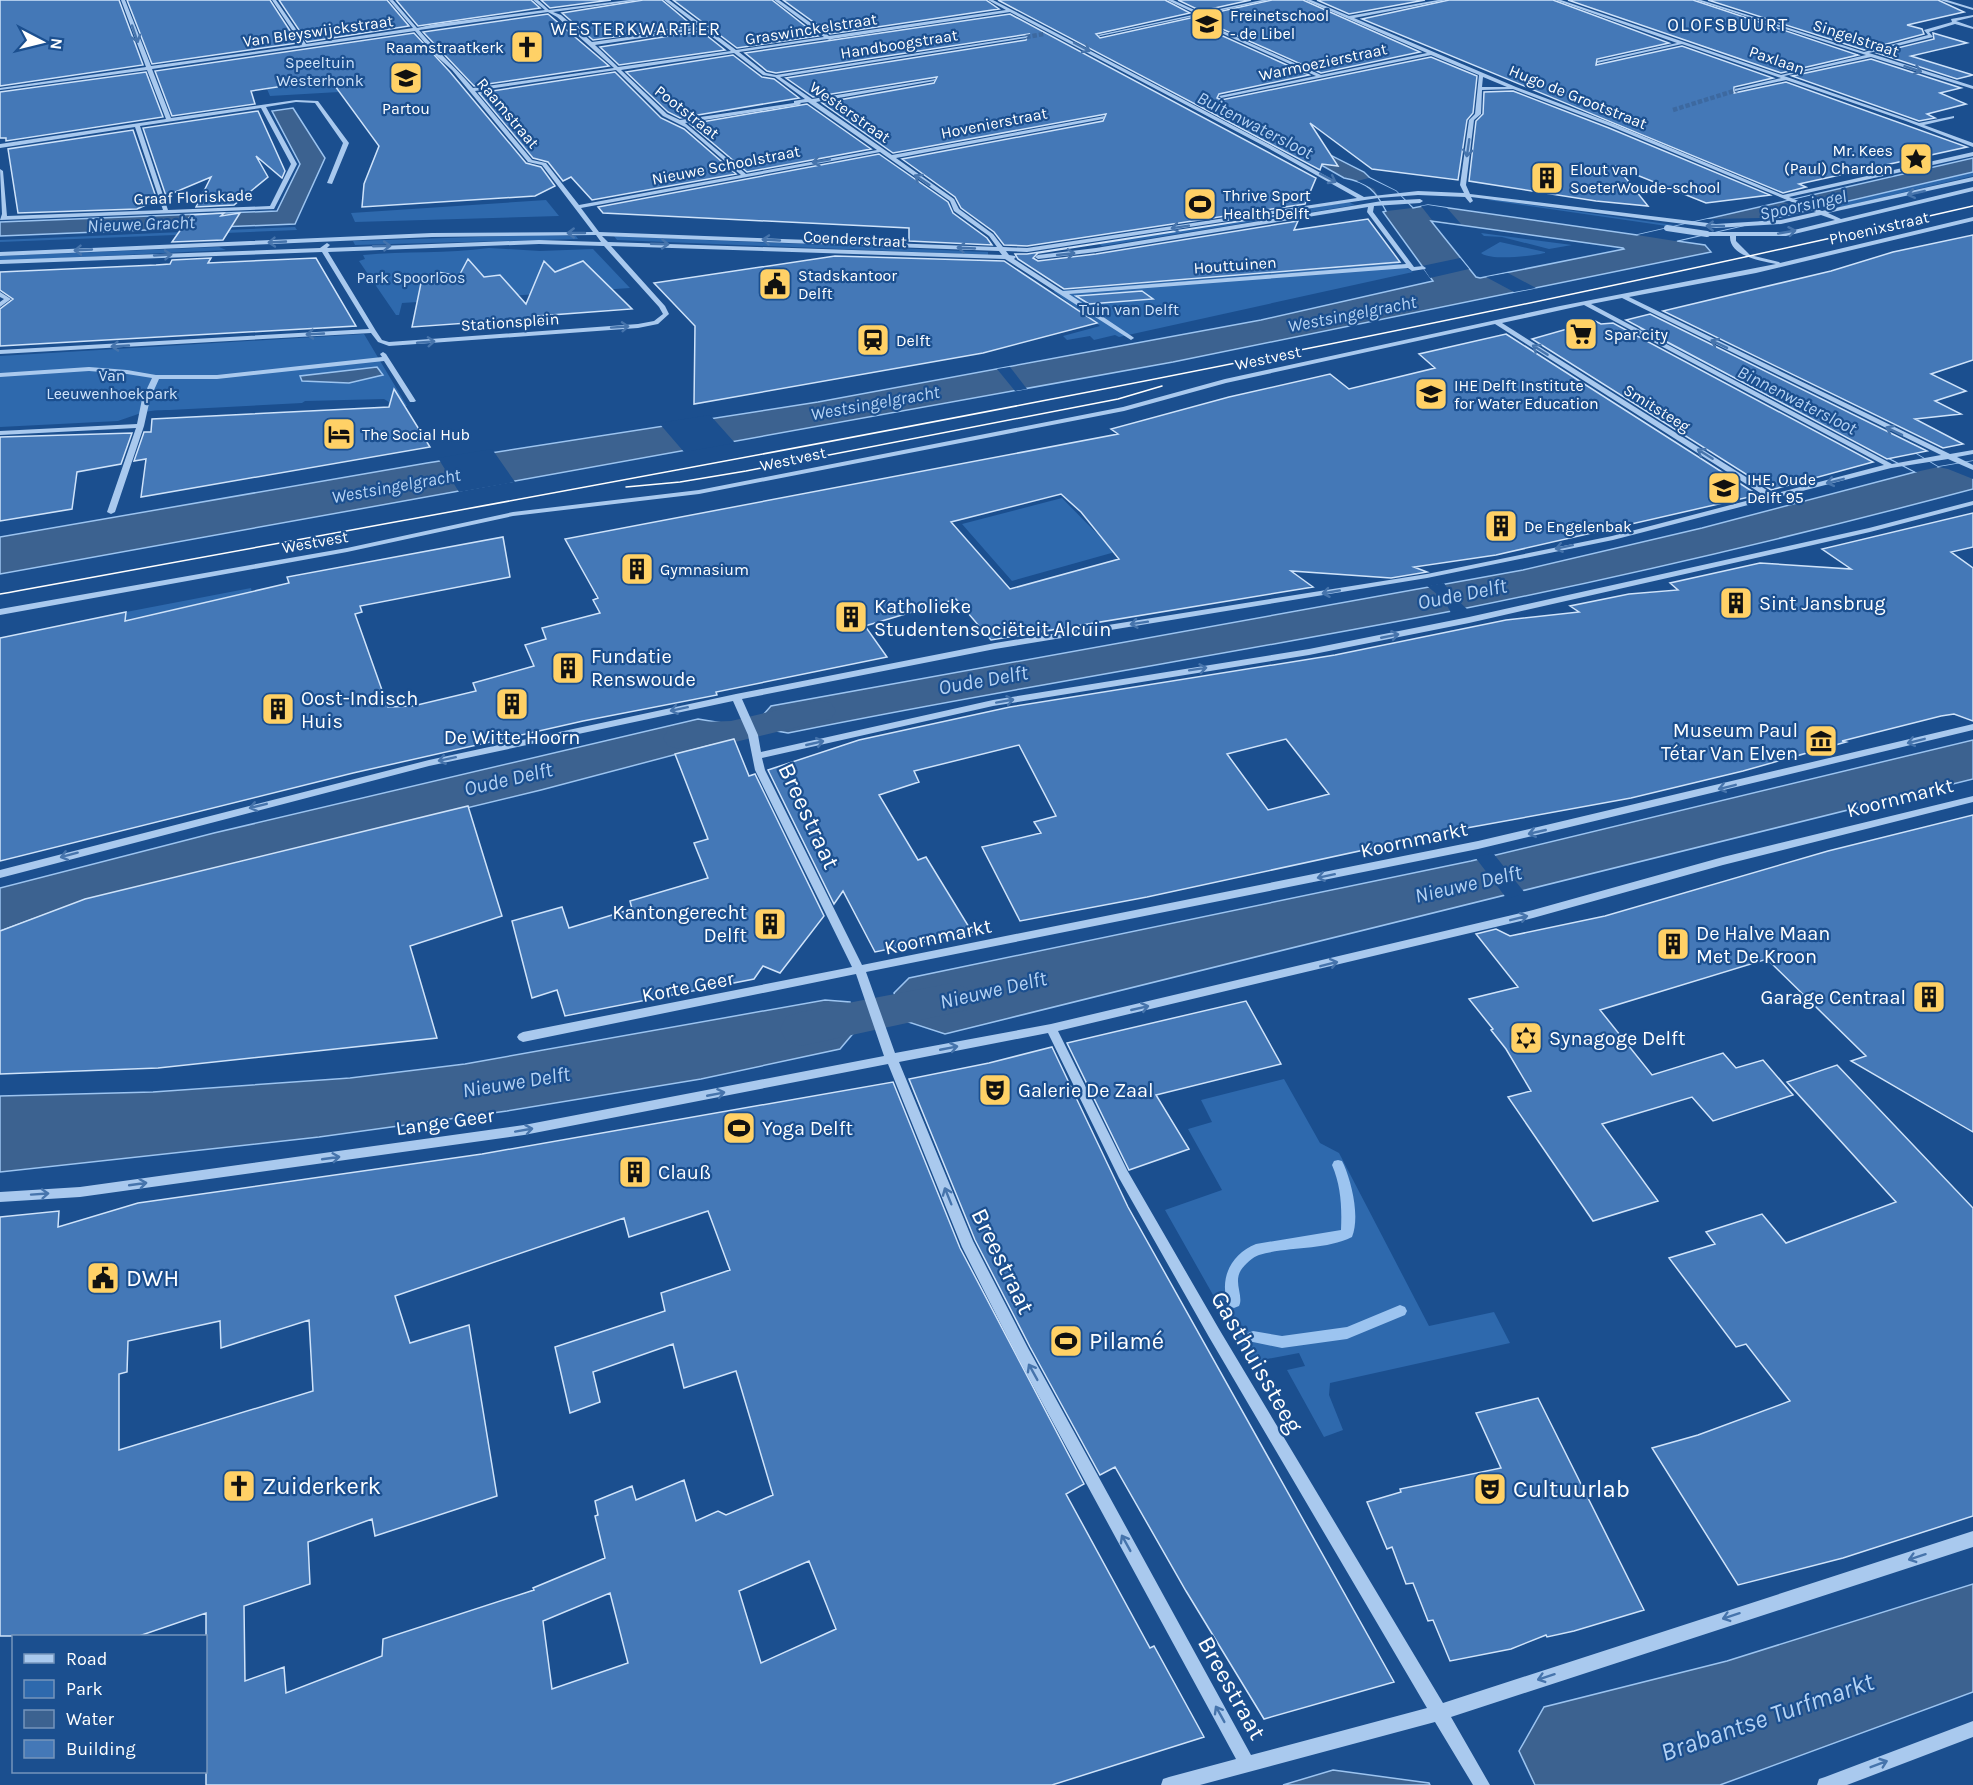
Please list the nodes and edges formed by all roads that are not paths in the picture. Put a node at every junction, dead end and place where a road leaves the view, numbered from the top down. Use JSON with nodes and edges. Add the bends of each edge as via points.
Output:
{"nodes":[{"id":1,"x":123,"y":0,"type":"edge"},
{"id":2,"x":274,"y":0,"type":"edge"},
{"id":3,"x":391,"y":0,"type":"edge"},
{"id":4,"x":535,"y":0,"type":"edge"},
{"id":5,"x":639,"y":0,"type":"edge"},
{"id":6,"x":666,"y":0,"type":"edge"},
{"id":7,"x":776,"y":0,"type":"edge"},
{"id":8,"x":990,"y":0,"type":"edge"},
{"id":9,"x":1169,"y":0,"type":"edge"},
{"id":10,"x":1268,"y":0,"type":"edge"},
{"id":11,"x":1307,"y":0,"type":"edge"},
{"id":12,"x":1444,"y":0,"type":"edge"},
{"id":13,"x":1557,"y":0,"type":"edge"},
{"id":14,"x":1697,"y":0,"type":"edge"},
{"id":15,"x":1942,"y":0,"type":"edge"},
{"id":16,"x":1973,"y":9,"type":"edge"},
{"id":17,"x":548,"y":11,"type":"junction"},
{"id":18,"x":1011,"y":11,"type":"junction"},
{"id":19,"x":1199,"y":13,"type":"junction"},
{"id":20,"x":1973,"y":16,"type":"edge"},
{"id":21,"x":1348,"y":18,"type":"junction"},
{"id":22,"x":1955,"y":23,"type":"junction"},
{"id":23,"x":700,"y":28,"type":"junction"},
{"id":24,"x":1973,"y":28,"type":"edge"},
{"id":25,"x":415,"y":29,"type":"junction"},
{"id":26,"x":1219,"y":31,"type":"dead end"},
{"id":27,"x":1054,"y":33,"type":"junction"},
{"id":28,"x":1044,"y":34,"type":"tunnel mouth"},
{"id":29,"x":1100,"y":35,"type":"dead end"},
{"id":30,"x":1026,"y":37,"type":"tunnel mouth"},
{"id":31,"x":830,"y":39,"type":"junction"},
{"id":32,"x":1681,"y":43,"type":"junction"},
{"id":33,"x":590,"y":44,"type":"junction"},
{"id":34,"x":305,"y":46,"type":"junction"},
{"id":35,"x":736,"y":53,"type":"junction"},
{"id":36,"x":1432,"y":53,"type":"junction"},
{"id":37,"x":1864,"y":53,"type":"junction"},
{"id":38,"x":1871,"y":56,"type":"junction"},
{"id":39,"x":1599,"y":62,"type":"dead end"},
{"id":40,"x":148,"y":68,"type":"junction"},
{"id":41,"x":616,"y":71,"type":"junction"},
{"id":42,"x":1481,"y":74,"type":"junction"},
{"id":43,"x":776,"y":76,"type":"junction"},
{"id":44,"x":1321,"y":76,"type":"junction"},
{"id":45,"x":1781,"y":76,"type":"junction"},
{"id":46,"x":1788,"y":78,"type":"junction"},
{"id":47,"x":934,"y":80,"type":"dead end"},
{"id":48,"x":1481,"y":88,"type":"junction"},
{"id":49,"x":1514,"y":88,"type":"junction"},
{"id":50,"x":1973,"y":88,"type":"edge"},
{"id":51,"x":0,"y":89,"type":"edge"},
{"id":52,"x":471,"y":90,"type":"junction"},
{"id":53,"x":1737,"y":90,"type":"tunnel mouth"},
{"id":54,"x":1221,"y":97,"type":"dead end"},
{"id":55,"x":809,"y":100,"type":"junction"},
{"id":56,"x":263,"y":106,"type":"junction"},
{"id":57,"x":1103,"y":117,"type":"dead end"},
{"id":58,"x":1952,"y":117,"type":"dead end"},
{"id":59,"x":170,"y":120,"type":"junction"},
{"id":60,"x":680,"y":122,"type":"junction"},
{"id":61,"x":1920,"y":124,"type":"junction"},
{"id":62,"x":137,"y":125,"type":"junction"},
{"id":63,"x":0,"y":146,"type":"edge"},
{"id":64,"x":1973,"y":146,"type":"edge"},
{"id":65,"x":878,"y":151,"type":"junction"},
{"id":66,"x":1973,"y":154,"type":"edge"},
{"id":67,"x":891,"y":157,"type":"junction"},
{"id":68,"x":0,"y":171,"type":"edge"},
{"id":69,"x":744,"y":175,"type":"junction"},
{"id":70,"x":1973,"y":179,"type":"edge"},
{"id":71,"x":330,"y":183,"type":"dead end"},
{"id":72,"x":1948,"y":185,"type":"junction"},
{"id":73,"x":1973,"y":189,"type":"edge"},
{"id":74,"x":1963,"y":191,"type":"junction"},
{"id":75,"x":1973,"y":195,"type":"edge"},
{"id":76,"x":1785,"y":196,"type":"junction"},
{"id":77,"x":1363,"y":198,"type":"junction"},
{"id":78,"x":1469,"y":198,"type":"junction"},
{"id":79,"x":1371,"y":205,"type":"junction"},
{"id":80,"x":578,"y":207,"type":"junction"},
{"id":81,"x":166,"y":212,"type":"junction"},
{"id":82,"x":1826,"y":213,"type":"junction"},
{"id":83,"x":2,"y":218,"type":"edge"},
{"id":84,"x":1973,"y":219,"type":"edge"},
{"id":85,"x":1839,"y":220,"type":"junction"},
{"id":86,"x":1770,"y":224,"type":"junction"},
{"id":87,"x":599,"y":234,"type":"junction"},
{"id":88,"x":1733,"y":236,"type":"junction"},
{"id":89,"x":336,"y":240,"type":"junction"},
{"id":90,"x":604,"y":242,"type":"junction"},
{"id":91,"x":323,"y":248,"type":"junction"},
{"id":92,"x":1000,"y":250,"type":"junction"},
{"id":93,"x":0,"y":254,"type":"edge"},
{"id":94,"x":1748,"y":256,"type":"junction"},
{"id":95,"x":1007,"y":257,"type":"junction"},
{"id":96,"x":0,"y":262,"type":"edge"},
{"id":97,"x":1791,"y":263,"type":"junction"},
{"id":98,"x":1409,"y":266,"type":"junction"},
{"id":99,"x":1423,"y":268,"type":"dead end"},
{"id":100,"x":1739,"y":273,"type":"junction"},
{"id":101,"x":1063,"y":293,"type":"junction"},
{"id":102,"x":0,"y":294,"type":"edge"},
{"id":103,"x":1624,"y":297,"type":"junction"},
{"id":104,"x":1586,"y":304,"type":"junction"},
{"id":105,"x":0,"y":305,"type":"edge"},
{"id":106,"x":1496,"y":322,"type":"junction"},
{"id":107,"x":373,"y":331,"type":"junction"},
{"id":108,"x":1131,"y":338,"type":"dead end"},
{"id":109,"x":0,"y":352,"type":"edge"},
{"id":110,"x":0,"y":375,"type":"edge"},
{"id":111,"x":156,"y":377,"type":"junction"},
{"id":112,"x":412,"y":402,"type":"dead end"},
{"id":113,"x":140,"y":426,"type":"junction"},
{"id":114,"x":0,"y":433,"type":"edge"},
{"id":115,"x":1973,"y":452,"type":"edge"},
{"id":116,"x":1946,"y":456,"type":"junction"},
{"id":117,"x":1895,"y":466,"type":"junction"},
{"id":118,"x":1973,"y":468,"type":"edge"},
{"id":119,"x":1772,"y":497,"type":"junction"},
{"id":120,"x":1973,"y":503,"type":"edge"},
{"id":121,"x":111,"y":512,"type":"dead end"},
{"id":122,"x":0,"y":612,"type":"edge"},
{"id":123,"x":736,"y":697,"type":"junction"},
{"id":124,"x":1973,"y":727,"type":"edge"},
{"id":125,"x":758,"y":756,"type":"junction"},
{"id":126,"x":1973,"y":799,"type":"edge"},
{"id":127,"x":0,"y":874,"type":"edge"},
{"id":128,"x":860,"y":971,"type":"junction"},
{"id":129,"x":1051,"y":1028,"type":"junction"},
{"id":130,"x":523,"y":1037,"type":"dead end"},
{"id":131,"x":891,"y":1058,"type":"junction"},
{"id":132,"x":0,"y":1197,"type":"edge"},
{"id":133,"x":1973,"y":1539,"type":"edge"},
{"id":134,"x":1437,"y":1713,"type":"junction"},
{"id":135,"x":1973,"y":1729,"type":"edge"},
{"id":136,"x":1248,"y":1765,"type":"junction"},
{"id":137,"x":1169,"y":1785,"type":"edge"},
{"id":138,"x":1482,"y":1785,"type":"edge"},
{"id":139,"x":1825,"y":1785,"type":"edge"}],
"edges":[{"from":1,"to":40,"type":"street","one_way":true},
{"from":2,"to":34,"type":"street"},
{"from":3,"to":25,"type":"street","name":"Raamstraat"},
{"from":4,"to":17,"type":"street","name":"Pootstraat"},
{"from":5,"to":17,"type":"street","name":"Van Bleyswijckstraat"},
{"from":6,"to":23,"type":"street","name":"Westerstraat"},
{"from":7,"to":31,"type":"street"},
{"from":8,"to":18,"type":"street"},
{"from":9,"to":19,"type":"street"},
{"from":10,"to":19,"type":"street"},
{"from":11,"to":21,"type":"street","name":"Hugo de Grootstraat"},
{"from":12,"to":21,"type":"street"},
{"from":13,"to":32,"type":"street","name":"Paxlaan"},
{"from":14,"to":37,"type":"street","name":"Singelstraat"},
{"from":15,"to":16,"type":"street"},
{"from":17,"to":25,"type":"street","name":"Van Bleyswijckstraat"},
{"from":17,"to":33,"type":"street","name":"Pootstraat"},
{"from":18,"to":27,"type":"street"},
{"from":18,"to":31,"type":"street","name":"Graswinckelstraat"},
{"from":19,"to":29,"type":"street"},
{"from":20,"to":22,"type":"street","via":[[1953,20]]},
{"from":21,"to":36,"type":"street","name":"Hugo de Grootstraat"},
{"from":22,"to":24,"type":"street"},
{"from":22,"to":37,"type":"street","via":[[1926,31],[1931,36]]},
{"from":23,"to":33,"type":"street"},
{"from":23,"to":35,"type":"street","name":"Westerstraat"},
{"from":25,"to":34,"type":"street","name":"Van Bleyswijckstraat"},
{"from":25,"to":52,"type":"street","name":"Raamstraat"},
{"from":26,"to":44,"type":"street"},
{"from":27,"to":28,"type":"street"},
{"from":27,"to":77,"type":"street","one_way":true},
{"from":30,"to":43,"type":"street","name":"Handboogstraat"},
{"from":31,"to":35,"type":"street","name":"Graswinckelstraat"},
{"from":32,"to":39,"type":"street"},
{"from":32,"to":45,"type":"street","name":"Paxlaan"},
{"from":33,"to":41,"type":"street","name":"Pootstraat","via":[[614,64]]},
{"from":34,"to":40,"type":"street","name":"Van Bleyswijckstraat"},
{"from":35,"to":41,"type":"street","name":"Graswinckelstraat"},
{"from":35,"to":43,"type":"street","name":"Westerstraat","via":[[765,74]]},
{"from":36,"to":42,"type":"street","name":"Hugo de Grootstraat"},
{"from":36,"to":44,"type":"street","name":"Warmoezierstraat"},
{"from":37,"to":38,"type":"street","name":"Singelstraat"},
{"from":38,"to":45,"type":"street"},
{"from":38,"to":50,"type":"street","name":"Singelstraat","one_way":true},
{"from":40,"to":51,"type":"street","name":"Van Bleyswijckstraat"},
{"from":40,"to":59,"type":"street"},
{"from":41,"to":52,"type":"street","name":"Graswinckelstraat"},
{"from":41,"to":60,"type":"street","name":"Pootstraat","via":[[665,115]]},
{"from":42,"to":48,"type":"street"},
{"from":42,"to":49,"type":"street","name":"Hugo de Grootstraat"},
{"from":43,"to":55,"type":"street","name":"Westerstraat"},
{"from":44,"to":54,"type":"street","name":"Warmoezierstraat"},
{"from":45,"to":46,"type":"street","name":"Paxlaan"},
{"from":46,"to":53,"type":"street"},
{"from":46,"to":61,"type":"street","name":"Paxlaan"},
{"from":47,"to":55,"type":"street"},
{"from":48,"to":49,"type":"street"},
{"from":48,"to":78,"type":"street","one_way":true,"via":[[1478,114],[1472,120],[1463,185]]},
{"from":49,"to":76,"type":"street","name":"Hugo de Grootstraat"},
{"from":52,"to":80,"type":"street","name":"Raamstraat","via":[[530,161],[544,164]]},
{"from":55,"to":60,"type":"street"},
{"from":55,"to":65,"type":"street","name":"Westerstraat"},
{"from":56,"to":59,"type":"street"},
{"from":56,"to":71,"type":"street","via":[[304,100],[318,104],[346,143]]},
{"from":56,"to":81,"type":"street","name":"Graaf Floriskade","via":[[294,164],[272,207]]},
{"from":57,"to":67,"type":"street","name":"Hovenierstraat"},
{"from":58,"to":61,"type":"street"},
{"from":59,"to":62,"type":"street"},
{"from":60,"to":69,"type":"street","name":"Pootstraat"},
{"from":61,"to":64,"type":"street","name":"Paxlaan"},
{"from":62,"to":63,"type":"street"},
{"from":62,"to":81,"type":"street"},
{"from":65,"to":67,"type":"street","name":"Westerstraat"},
{"from":65,"to":69,"type":"street","name":"Nieuwe Schoolstraat","one_way":true},
{"from":66,"to":76,"type":"street"},
{"from":92,"to":67,"type":"street","name":"Westerstraat","one_way":true,"via":[[991,235],[956,210],[952,200]]},
{"from":68,"to":83,"type":"street","via":[[5,214]]},
{"from":69,"to":80,"type":"street","name":"Nieuwe Schoolstraat"},
{"from":70,"to":72,"type":"street","name":"Phoenixstraat"},
{"from":72,"to":74,"type":"street"},
{"from":72,"to":82,"type":"street","name":"Phoenixstraat","one_way":true},
{"from":73,"to":74,"type":"street","name":"Phoenixstraat"},
{"from":74,"to":75,"type":"street"},
{"from":74,"to":85,"type":"street","name":"Phoenixstraat"},
{"from":76,"to":82,"type":"street","name":"Hugo de Grootstraat"},
{"from":77,"to":78,"type":"street","name":"Coenderstraat","via":[[1400,194]]},
{"from":77,"to":79,"type":"street"},
{"from":77,"to":92,"type":"street","name":"Coenderstraat","one_way":true,"via":[[1049,249]]},
{"from":78,"to":79,"type":"street","name":"Coenderstraat"},
{"from":86,"to":78,"type":"street","name":"Phoenixstraat","one_way":true,"via":[[1685,224]]},
{"from":78,"to":88,"type":"street","name":"Phoenixstraat","bridge":true},
{"from":95,"to":79,"type":"street","name":"Coenderstraat","one_way":true,"via":[[1096,250]]},
{"from":79,"to":98,"type":"street","via":[[1370,212]]},
{"from":80,"to":87,"type":"street","name":"Raamstraat"},
{"from":81,"to":83,"type":"street","name":"Graaf Floriskade"},
{"from":82,"to":85,"type":"street","name":"Hugo de Grootstraat"},
{"from":82,"to":86,"type":"street","name":"Phoenixstraat"},
{"from":84,"to":97,"type":"street","name":"Phoenixstraat"},
{"from":88,"to":85,"type":"street","name":"Phoenixstraat","one_way":true,"via":[[1786,234]]},
{"from":86,"to":88,"type":"street","name":"Phoenixstraat"},
{"from":87,"to":89,"type":"street","name":"Coenderstraat","one_way":true},
{"from":87,"to":90,"type":"street","name":"Raamstraat"},
{"from":92,"to":87,"type":"street","name":"Coenderstraat","one_way":true},
{"from":88,"to":94,"type":"street"},
{"from":89,"to":91,"type":"street"},
{"from":89,"to":93,"type":"street","one_way":true},
{"from":91,"to":90,"type":"street","name":"Coenderstraat","one_way":true},
{"from":90,"to":95,"type":"street","name":"Coenderstraat","one_way":true},
{"from":107,"to":90,"type":"street","name":"Stationsplein","one_way":true,"via":[[380,341],[397,344],[638,326],[663,319],[666,310]]},
{"from":96,"to":91,"type":"street","one_way":true},
{"from":91,"to":107,"type":"street"},
{"from":92,"to":95,"type":"street","name":"Westerstraat"},
{"from":94,"to":97,"type":"street","name":"Phoenixstraat","via":[[1766,262]]},
{"from":94,"to":100,"type":"street","via":[[1749,266]]},
{"from":95,"to":101,"type":"street"},
{"from":97,"to":100,"type":"street","name":"Phoenixstraat"},
{"from":98,"to":99,"type":"street","name":"Houttuinen"},
{"from":98,"to":101,"type":"street","name":"Houttuinen"},
{"from":100,"to":103,"type":"street","name":"Phoenixstraat"},
{"from":101,"to":108,"type":"street","via":[[1088,314]]},
{"from":102,"to":105,"type":"street","via":[[8,299]]},
{"from":103,"to":104,"type":"street","name":"Phoenixstraat"},
{"from":116,"to":103,"type":"street","one_way":true},
{"from":104,"to":106,"type":"street","name":"Westvest"},
{"from":104,"to":117,"type":"street"},
{"from":119,"to":106,"type":"street","name":"Smitsteeg","one_way":true},
{"from":106,"to":122,"type":"street","name":"Westvest","via":[[1225,381],[1124,409],[699,492],[513,514],[347,550]]},
{"from":107,"to":109,"type":"street","one_way":true},
{"from":110,"to":111,"type":"street","via":[[89,369]]},
{"from":111,"to":112,"type":"street","via":[[217,377],[384,356]]},
{"from":111,"to":113,"type":"street"},
{"from":113,"to":114,"type":"street"},
{"from":113,"to":121,"type":"street"},
{"from":115,"to":116,"type":"street"},
{"from":116,"to":117,"type":"street"},
{"from":116,"to":118,"type":"street"},
{"from":117,"to":119,"type":"street","one_way":true},
{"from":119,"to":123,"type":"street","one_way":true,"via":[[1613,538],[1438,573],[995,646]]},
{"from":125,"to":120,"type":"street","one_way":true,"via":[[993,703],[1309,652],[1459,622]]},
{"from":123,"to":125,"type":"street"},
{"from":123,"to":127,"type":"street","one_way":true,"via":[[429,763]]},
{"from":124,"to":128,"type":"street","name":"Koornmarkt","one_way":true,"via":[[1478,845]]},
{"from":125,"to":128,"type":"street","name":"Breestraat","via":[[760,770]]},
{"from":129,"to":126,"type":"street","name":"Koornmarkt","one_way":true,"via":[[1533,914],[1723,861]]},
{"from":128,"to":130,"type":"street","name":"Korte Geer"},
{"from":128,"to":131,"type":"street","name":"Breestraat"},
{"from":131,"to":129,"type":"street","name":"Koornmarkt","one_way":true},
{"from":129,"to":134,"type":"street","name":"Gasthuissteeg","via":[[1124,1174]]},
{"from":132,"to":131,"type":"street","name":"Lange Geer","one_way":true,"via":[[80,1192],[513,1132]]},
{"from":136,"to":131,"type":"street","name":"Breestraat","one_way":true,"via":[[967,1244]]},
{"from":133,"to":134,"type":"street","one_way":true},
{"from":134,"to":136,"type":"street"},
{"from":134,"to":138,"type":"street","name":"Gasthuissteeg"},
{"from":139,"to":135,"type":"street","one_way":true},
{"from":136,"to":137,"type":"street"}]}
